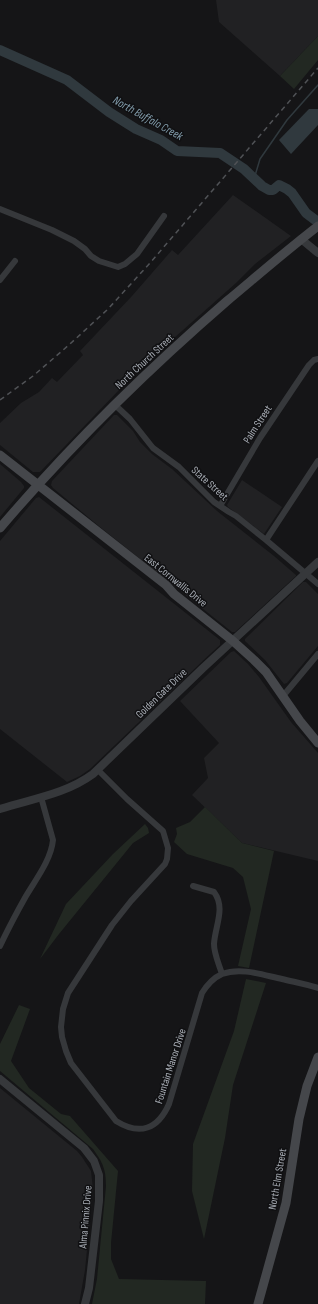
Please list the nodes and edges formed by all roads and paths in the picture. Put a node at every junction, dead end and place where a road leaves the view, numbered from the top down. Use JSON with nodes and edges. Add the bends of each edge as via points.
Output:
{"nodes":[{"id":1,"x":0,"y":209,"type":"edge"},
{"id":2,"x":164,"y":216,"type":"dead end"},
{"id":3,"x":315,"y":229,"type":"edge"},
{"id":4,"x":301,"y":239,"type":"junction"},
{"id":5,"x":318,"y":253,"type":"edge"},
{"id":6,"x":15,"y":261,"type":"dead end"},
{"id":7,"x":0,"y":280,"type":"edge"},
{"id":8,"x":318,"y":359,"type":"edge"},
{"id":9,"x":114,"y":404,"type":"junction"},
{"id":10,"x":0,"y":454,"type":"edge"},
{"id":11,"x":318,"y":461,"type":"edge"},
{"id":12,"x":38,"y":484,"type":"junction"},
{"id":13,"x":220,"y":506,"type":"junction"},
{"id":14,"x":0,"y":528,"type":"edge"},
{"id":15,"x":266,"y":540,"type":"junction"},
{"id":16,"x":318,"y":562,"type":"edge"},
{"id":17,"x":306,"y":573,"type":"junction"},
{"id":18,"x":318,"y":584,"type":"edge"},
{"id":19,"x":233,"y":641,"type":"junction"},
{"id":20,"x":318,"y":654,"type":"edge"},
{"id":21,"x":283,"y":696,"type":"junction"},
{"id":22,"x":318,"y":743,"type":"edge"},
{"id":23,"x":98,"y":770,"type":"junction"},
{"id":24,"x":41,"y":796,"type":"junction"},
{"id":25,"x":0,"y":809,"type":"edge"},
{"id":26,"x":193,"y":886,"type":"dead end"},
{"id":27,"x":0,"y":946,"type":"edge"},
{"id":28,"x":222,"y":974,"type":"junction"},
{"id":29,"x":318,"y":988,"type":"edge"},
{"id":30,"x":318,"y":1057,"type":"edge"},
{"id":31,"x":0,"y":1079,"type":"edge"},
{"id":32,"x":86,"y":1304,"type":"edge"},
{"id":33,"x":258,"y":1304,"type":"edge"}],
"edges":[{"from":1,"to":2,"type":"street","via":[[69,238],[99,261],[118,267],[137,254]]},
{"from":3,"to":4,"type":"main road","name":"North Church Street"},
{"from":4,"to":5,"type":"street"},
{"from":4,"to":9,"type":"main road","name":"North Church Street","via":[[201,324]]},
{"from":6,"to":7,"type":"street"},
{"from":8,"to":13,"type":"street","name":"Palm Street","via":[[309,365],[260,438]]},
{"from":9,"to":12,"type":"main road","name":"North Church Street"},
{"from":9,"to":13,"type":"street","name":"State Street","via":[[134,423],[150,446],[179,467]]},
{"from":10,"to":12,"type":"main road","name":"East Cornwallis Drive"},
{"from":11,"to":15,"type":"street"},
{"from":12,"to":14,"type":"main road","name":"North Church Street"},
{"from":12,"to":19,"type":"main road","name":"East Cornwallis Drive"},
{"from":13,"to":15,"type":"street","name":"State Street"},
{"from":15,"to":17,"type":"street","name":"State Street"},
{"from":16,"to":17,"type":"street","name":"Golden Gate Drive"},
{"from":17,"to":18,"type":"street","name":"State Street"},
{"from":17,"to":19,"type":"street","name":"Golden Gate Drive"},
{"from":19,"to":21,"type":"main road","name":"East Cornwallis Drive","via":[[266,672]]},
{"from":19,"to":23,"type":"street","name":"Golden Gate Drive"},
{"from":20,"to":21,"type":"street"},
{"from":21,"to":22,"type":"main road","name":"East Cornwallis Drive"},
{"from":23,"to":24,"type":"street","name":"Golden Gate Drive","via":[[76,785]]},
{"from":23,"to":28,"type":"street","name":"Fountain Manor Drive","via":[[163,832],[168,848],[164,864],[112,925],[68,993],[61,1017],[62,1037],[71,1062],[116,1121],[125,1127],[148,1129],[164,1114],[202,993],[210,982]]},
{"from":24,"to":25,"type":"street","name":"Golden Gate Drive"},
{"from":24,"to":27,"type":"street","via":[[52,846],[47,860]]},
{"from":26,"to":28,"type":"street","via":[[214,892],[219,902],[219,920],[214,945]]},
{"from":28,"to":29,"type":"street","via":[[250,972]]},
{"from":30,"to":33,"type":"main road","name":"North Elm Street","via":[[307,1086],[299,1119],[286,1203]]},
{"from":31,"to":32,"type":"street","name":"Alma Pinnix Drive","via":[[84,1148],[94,1161],[99,1175],[99,1201]]}]}
